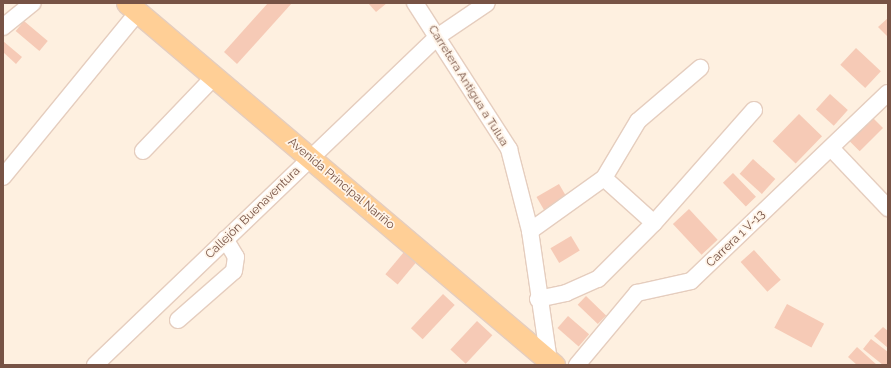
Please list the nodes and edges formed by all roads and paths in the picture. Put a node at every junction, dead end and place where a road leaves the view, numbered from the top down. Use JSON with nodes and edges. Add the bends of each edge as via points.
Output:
{"nodes":[{"id":1,"x":33,"y":3,"type":"edge"},
{"id":2,"x":415,"y":3,"type":"edge"},
{"id":3,"x":487,"y":3,"type":"edge"},
{"id":4,"x":133,"y":8,"type":"edge"},
{"id":5,"x":3,"y":27,"type":"edge"},
{"id":6,"x":437,"y":37,"type":"junction"},
{"id":7,"x":700,"y":68,"type":"dead end"},
{"id":8,"x":214,"y":77,"type":"junction"},
{"id":9,"x":888,"y":94,"type":"edge"},
{"id":10,"x":754,"y":110,"type":"dead end"},
{"id":11,"x":831,"y":148,"type":"junction"},
{"id":12,"x":142,"y":150,"type":"dead end"},
{"id":13,"x":310,"y":158,"type":"junction"},
{"id":14,"x":3,"y":177,"type":"edge"},
{"id":15,"x":604,"y":178,"type":"junction"},
{"id":16,"x":888,"y":208,"type":"edge"},
{"id":17,"x":654,"y":222,"type":"junction"},
{"id":18,"x":530,"y":231,"type":"junction"},
{"id":19,"x":225,"y":239,"type":"junction"},
{"id":20,"x":538,"y":298,"type":"junction"},
{"id":21,"x":178,"y":320,"type":"dead end"},
{"id":22,"x":551,"y":363,"type":"edge"},
{"id":23,"x":95,"y":365,"type":"edge"},
{"id":24,"x":577,"y":365,"type":"edge"}],
"edges":[{"from":1,"to":5,"type":"street"},
{"from":2,"to":6,"type":"street","name":"Carretera Antigua a Tulua"},
{"from":3,"to":6,"type":"street","name":"Callejón Buenaventura"},
{"from":4,"to":8,"type":"main road","name":"Avenida Principal Nariño"},
{"from":4,"to":14,"type":"street"},
{"from":6,"to":13,"type":"street","name":"Callejón Buenaventura"},
{"from":6,"to":18,"type":"street","name":"Carretera Antigua a Tulua","via":[[509,149]]},
{"from":7,"to":15,"type":"street","via":[[638,121]]},
{"from":8,"to":12,"type":"street"},
{"from":8,"to":13,"type":"main road","name":"Avenida Principal Nariño"},
{"from":9,"to":11,"type":"street","name":"Carrera 1 V-13"},
{"from":10,"to":17,"type":"street"},
{"from":11,"to":16,"type":"street"},
{"from":11,"to":24,"type":"street","name":"Carrera 1 V-13","via":[[691,281],[637,293]]},
{"from":13,"to":19,"type":"street","name":"Callejón Buenaventura"},
{"from":13,"to":22,"type":"main road","name":"Avenida Principal Nariño"},
{"from":15,"to":17,"type":"street"},
{"from":15,"to":18,"type":"street"},
{"from":17,"to":20,"type":"street","via":[[598,279],[566,293]]},
{"from":18,"to":20,"type":"street","name":"Carretera Antigua a Tulua"},
{"from":19,"to":21,"type":"street","via":[[236,256],[234,271]]},
{"from":19,"to":23,"type":"street","name":"Callejón Buenaventura"},
{"from":20,"to":22,"type":"street","name":"Carretera Antigua a Tulua"}]}
